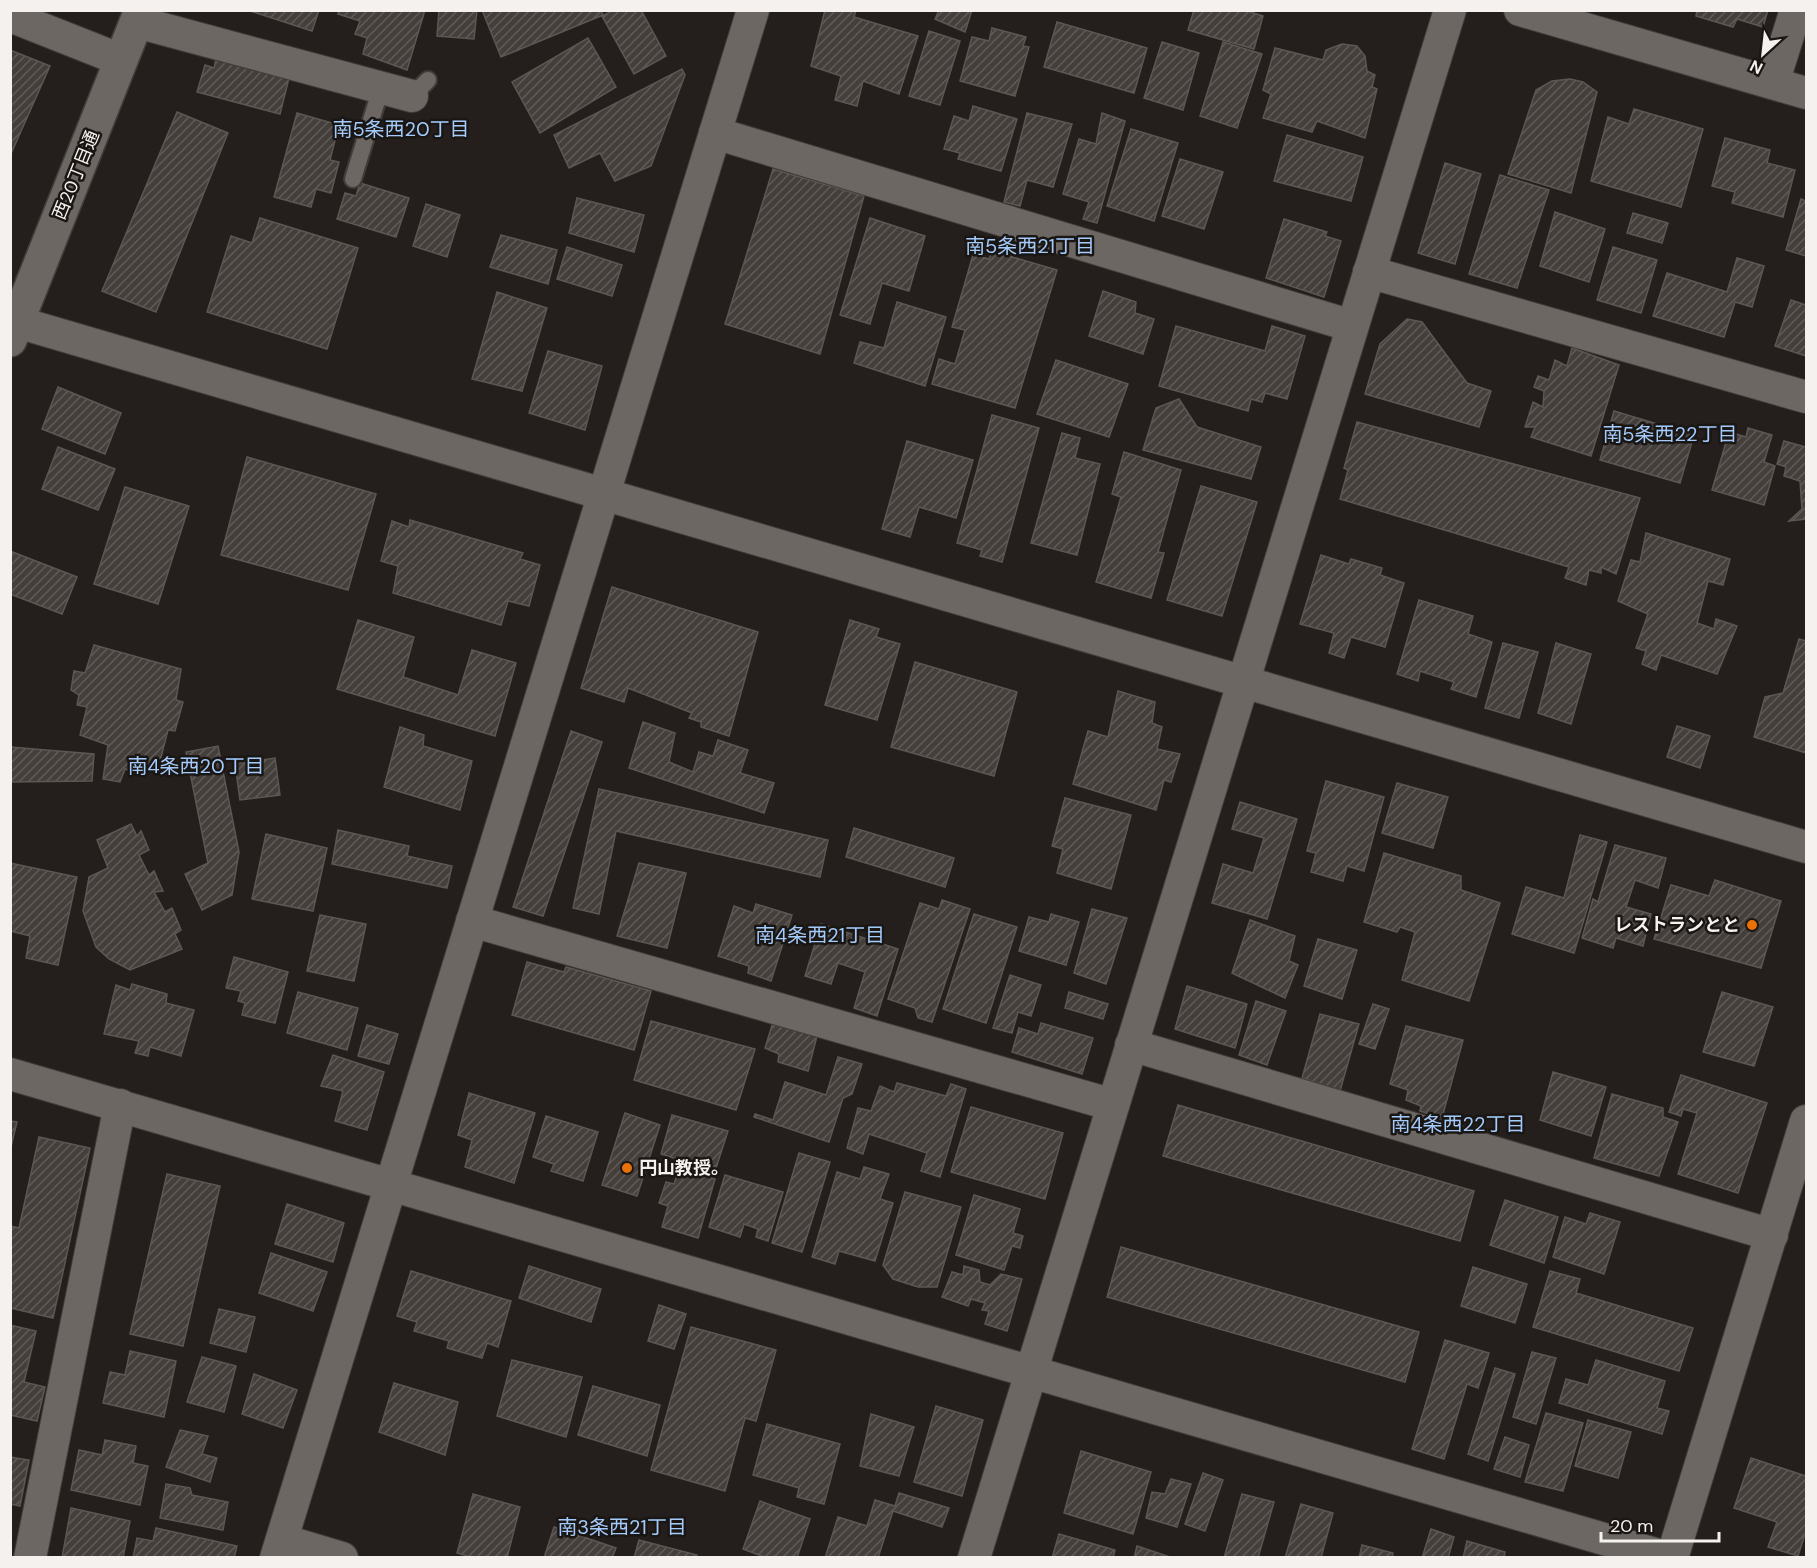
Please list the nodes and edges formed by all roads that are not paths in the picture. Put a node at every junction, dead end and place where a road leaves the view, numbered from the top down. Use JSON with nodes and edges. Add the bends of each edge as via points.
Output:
{"nodes":[{"id":1,"x":753,"y":10,"type":"edge"},
{"id":2,"x":1450,"y":10,"type":"edge"},
{"id":3,"x":1520,"y":10,"type":"edge"},
{"id":4,"x":1796,"y":10,"type":"edge"},
{"id":5,"x":10,"y":16,"type":"edge"},
{"id":6,"x":139,"y":16,"type":"edge"},
{"id":7,"x":121,"y":60,"type":"junction"},
{"id":8,"x":1773,"y":83,"type":"junction"},
{"id":9,"x":381,"y":88,"type":"junction"},
{"id":10,"x":420,"y":88,"type":"dead end"},
{"id":11,"x":1806,"y":93,"type":"edge"},
{"id":12,"x":715,"y":133,"type":"junction"},
{"id":13,"x":353,"y":179,"type":"dead end"},
{"id":14,"x":1370,"y":272,"type":"junction"},
{"id":15,"x":21,"y":286,"type":"edge"},
{"id":16,"x":1352,"y":326,"type":"junction"},
{"id":17,"x":14,"y":331,"type":"edge"},
{"id":18,"x":1806,"y":397,"type":"edge"},
{"id":19,"x":604,"y":495,"type":"junction"},
{"id":20,"x":1243,"y":682,"type":"junction"},
{"id":21,"x":1806,"y":847,"type":"edge"},
{"id":22,"x":472,"y":921,"type":"junction"},
{"id":23,"x":1131,"y":1045,"type":"junction"},
{"id":24,"x":10,"y":1074,"type":"edge"},
{"id":25,"x":120,"y":1105,"type":"junction"},
{"id":26,"x":1113,"y":1105,"type":"junction"},
{"id":27,"x":1806,"y":1121,"type":"edge"},
{"id":28,"x":391,"y":1184,"type":"junction"},
{"id":29,"x":1772,"y":1235,"type":"junction"},
{"id":30,"x":1031,"y":1371,"type":"junction"},
{"id":31,"x":279,"y":1549,"type":"edge"},
{"id":32,"x":30,"y":1557,"type":"edge"},
{"id":33,"x":342,"y":1557,"type":"edge"},
{"id":34,"x":974,"y":1557,"type":"edge"},
{"id":35,"x":1670,"y":1557,"type":"edge"}],
"edges":[{"from":1,"to":12,"type":"street"},
{"from":2,"to":14,"type":"street"},
{"from":3,"to":8,"type":"street"},
{"from":4,"to":8,"type":"street"},
{"from":5,"to":7,"type":"street"},
{"from":6,"to":7,"type":"street","name":"西20丁目通"},
{"from":6,"to":9,"type":"street"},
{"from":7,"to":15,"type":"street","name":"西20丁目通"},
{"from":8,"to":11,"type":"street"},
{"from":9,"to":10,"type":"street"},
{"from":9,"to":13,"type":"lane"},
{"from":12,"to":16,"type":"street"},
{"from":12,"to":19,"type":"street"},
{"from":14,"to":16,"type":"street"},
{"from":14,"to":18,"type":"street"},
{"from":15,"to":17,"type":"street","name":"西20丁目通"},
{"from":16,"to":20,"type":"street"},
{"from":17,"to":19,"type":"street"},
{"from":19,"to":20,"type":"street"},
{"from":19,"to":22,"type":"street"},
{"from":20,"to":21,"type":"street"},
{"from":20,"to":23,"type":"street"},
{"from":22,"to":26,"type":"street"},
{"from":22,"to":28,"type":"street"},
{"from":23,"to":26,"type":"street"},
{"from":23,"to":29,"type":"street"},
{"from":24,"to":25,"type":"street"},
{"from":25,"to":28,"type":"street"},
{"from":25,"to":32,"type":"street"},
{"from":26,"to":30,"type":"street"},
{"from":27,"to":29,"type":"street"},
{"from":28,"to":30,"type":"street"},
{"from":28,"to":31,"type":"street"},
{"from":29,"to":35,"type":"street"},
{"from":30,"to":34,"type":"street"},
{"from":30,"to":35,"type":"street"},
{"from":31,"to":33,"type":"street"}]}
